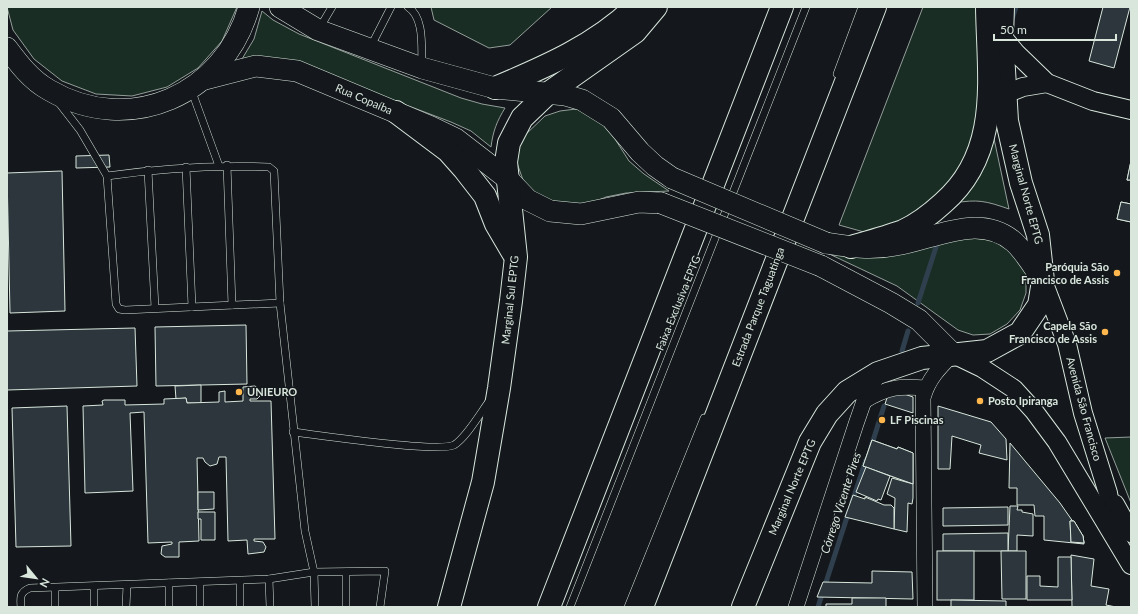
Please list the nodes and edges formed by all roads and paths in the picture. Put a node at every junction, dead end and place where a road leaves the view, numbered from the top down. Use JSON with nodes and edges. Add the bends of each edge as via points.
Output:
{"nodes":[{"id":1,"x":249,"y":7,"type":"edge"},
{"id":2,"x":280,"y":7,"type":"edge"},
{"id":3,"x":332,"y":7,"type":"edge"},
{"id":4,"x":391,"y":7,"type":"edge"},
{"id":5,"x":408,"y":7,"type":"edge"},
{"id":6,"x":636,"y":7,"type":"edge"},
{"id":7,"x":656,"y":7,"type":"edge"},
{"id":8,"x":782,"y":7,"type":"edge"},
{"id":9,"x":806,"y":7,"type":"edge"},
{"id":10,"x":862,"y":7,"type":"edge"},
{"id":11,"x":875,"y":7,"type":"edge"},
{"id":12,"x":987,"y":7,"type":"edge"},
{"id":13,"x":1003,"y":7,"type":"edge"},
{"id":14,"x":318,"y":30,"type":"junction"},
{"id":15,"x":1002,"y":36,"type":"junction"},
{"id":16,"x":7,"y":48,"type":"edge"},
{"id":17,"x":370,"y":49,"type":"junction"},
{"id":18,"x":16,"y":68,"type":"edge"},
{"id":19,"x":422,"y":68,"type":"junction"},
{"id":20,"x":834,"y":82,"type":"dead end"},
{"id":21,"x":1047,"y":83,"type":"junction"},
{"id":22,"x":198,"y":84,"type":"junction"},
{"id":23,"x":495,"y":88,"type":"junction"},
{"id":24,"x":48,"y":90,"type":"junction"},
{"id":25,"x":547,"y":94,"type":"junction"},
{"id":26,"x":1006,"y":94,"type":"junction"},
{"id":27,"x":1131,"y":110,"type":"edge"},
{"id":28,"x":396,"y":112,"type":"junction"},
{"id":29,"x":219,"y":166,"type":"junction"},
{"id":30,"x":227,"y":166,"type":"junction"},
{"id":31,"x":186,"y":167,"type":"junction"},
{"id":32,"x":148,"y":170,"type":"junction"},
{"id":33,"x":107,"y":176,"type":"junction"},
{"id":34,"x":509,"y":180,"type":"junction"},
{"id":35,"x":784,"y":216,"type":"dead end"},
{"id":36,"x":778,"y":230,"type":"dead end"},
{"id":37,"x":775,"y":238,"type":"dead end"},
{"id":38,"x":851,"y":247,"type":"junction"},
{"id":39,"x":770,"y":252,"type":"dead end"},
{"id":40,"x":516,"y":257,"type":"junction"},
{"id":41,"x":1043,"y":281,"type":"junction"},
{"id":42,"x":280,"y":303,"type":"junction"},
{"id":43,"x":232,"y":306,"type":"junction"},
{"id":44,"x":192,"y":307,"type":"junction"},
{"id":45,"x":155,"y":308,"type":"junction"},
{"id":46,"x":953,"y":354,"type":"junction"},
{"id":47,"x":878,"y":373,"type":"junction"},
{"id":48,"x":499,"y":388,"type":"junction"},
{"id":49,"x":926,"y":388,"type":"junction"},
{"id":50,"x":864,"y":401,"type":"junction"},
{"id":51,"x":708,"y":407,"type":"dead end"},
{"id":52,"x":293,"y":432,"type":"junction"},
{"id":53,"x":1124,"y":536,"type":"edge"},
{"id":54,"x":1131,"y":565,"type":"edge"},
{"id":55,"x":314,"y":572,"type":"junction"},
{"id":56,"x":346,"y":572,"type":"junction"},
{"id":57,"x":269,"y":579,"type":"junction"},
{"id":58,"x":240,"y":580,"type":"junction"},
{"id":59,"x":200,"y":582,"type":"junction"},
{"id":60,"x":169,"y":584,"type":"junction"},
{"id":61,"x":127,"y":585,"type":"junction"},
{"id":62,"x":94,"y":587,"type":"junction"},
{"id":63,"x":55,"y":588,"type":"junction"},
{"id":64,"x":21,"y":607,"type":"edge"},
{"id":65,"x":55,"y":607,"type":"edge"},
{"id":66,"x":94,"y":607,"type":"edge"},
{"id":67,"x":126,"y":607,"type":"edge"},
{"id":68,"x":169,"y":607,"type":"edge"},
{"id":69,"x":200,"y":607,"type":"edge"},
{"id":70,"x":240,"y":607,"type":"edge"},
{"id":71,"x":270,"y":607,"type":"edge"},
{"id":72,"x":315,"y":607,"type":"edge"},
{"id":73,"x":346,"y":607,"type":"edge"},
{"id":74,"x":380,"y":607,"type":"edge"},
{"id":75,"x":449,"y":607,"type":"edge"},
{"id":76,"x":549,"y":607,"type":"edge"},
{"id":77,"x":570,"y":607,"type":"edge"},
{"id":78,"x":628,"y":607,"type":"edge"},
{"id":79,"x":642,"y":607,"type":"edge"},
{"id":80,"x":743,"y":607,"type":"edge"},
{"id":81,"x":796,"y":607,"type":"edge"},
{"id":82,"x":925,"y":607,"type":"edge"}],
"edges":[{"from":1,"to":22,"type":"main road","via":[[244,26],[228,55]]},
{"from":2,"to":14,"type":"main road"},
{"from":3,"to":14,"type":"lane"},
{"from":4,"to":17,"type":"lane"},
{"from":5,"to":19,"type":"lane","via":[[412,10],[421,30]]},
{"from":6,"to":23,"type":"main road","via":[[619,23],[571,54]]},
{"from":7,"to":25,"type":"main road","name":"Marginal Sul EPTG","via":[[635,32]]},
{"from":8,"to":76,"type":"main road"},
{"from":9,"to":77,"type":"lane","name":"Faixa Exclusiva EPTG"},
{"from":10,"to":20,"type":"lane"},
{"from":11,"to":79,"type":"main road","name":"Estrada Parque Taguatinga"},
{"from":12,"to":38,"type":"main road","via":[[990,94],[986,130],[973,167],[957,191],[928,216],[904,230]]},
{"from":13,"to":15,"type":"main road","name":"Marginal Norte EPTG"},
{"from":14,"to":17,"type":"main road"},
{"from":15,"to":21,"type":"street","via":[[1020,58]]},
{"from":15,"to":26,"type":"main road","name":"Marginal Norte EPTG"},
{"from":16,"to":18,"type":"main road"},
{"from":17,"to":19,"type":"main road"},
{"from":18,"to":24,"type":"main road"},
{"from":19,"to":23,"type":"main road"},
{"from":21,"to":26,"type":"street","via":[[1023,87]]},
{"from":21,"to":27,"type":"street","via":[[1093,101]]},
{"from":22,"to":24,"type":"main road","via":[[164,102],[135,109],[105,109],[76,103]]},
{"from":22,"to":28,"type":"main road","name":"Rua Copaíba","via":[[256,66],[297,71]]},
{"from":22,"to":29,"type":"lane"},
{"from":23,"to":25,"type":"main road"},
{"from":24,"to":33,"type":"lane","via":[[80,130]]},
{"from":25,"to":34,"type":"main road","name":"Marginal Sul EPTG","via":[[522,118],[509,143],[506,162]]},
{"from":25,"to":38,"type":"main road","bridge":true,"via":[[565,95],[582,100],[611,118],[640,152],[672,178],[826,243]]},
{"from":26,"to":41,"type":"main road","name":"Marginal Norte EPTG","via":[[1007,121],[1021,183],[1038,235]]},
{"from":28,"to":34,"type":"main road","name":"Rua Copaíba","via":[[456,139]]},
{"from":28,"to":40,"type":"main road","via":[[448,151],[464,169],[485,196],[496,224]]},
{"from":29,"to":30,"type":"lane"},
{"from":29,"to":31,"type":"lane"},
{"from":30,"to":42,"type":"lane","via":[[269,167],[274,171]]},
{"from":30,"to":43,"type":"lane"},
{"from":31,"to":32,"type":"lane"},
{"from":31,"to":44,"type":"lane"},
{"from":32,"to":33,"type":"lane"},
{"from":32,"to":45,"type":"lane"},
{"from":33,"to":45,"type":"lane","via":[[116,304],[119,309],[125,310]]},
{"from":34,"to":40,"type":"main road","name":"Marginal Sul EPTG"},
{"from":34,"to":46,"type":"main road","name":"Rua Copaíba","bridge":true,"via":[[528,200],[550,211],[581,214],[639,202],[661,203],[821,266],[913,317]]},
{"from":35,"to":36,"type":"lane"},
{"from":37,"to":39,"type":"lane"},
{"from":38,"to":41,"type":"main road","via":[[869,249],[897,245],[966,227],[987,229],[1013,242]]},
{"from":40,"to":48,"type":"main road","name":"Marginal Sul EPTG"},
{"from":41,"to":46,"type":"main road","name":"Marginal Norte EPTG","via":[[1039,305],[1020,333],[987,351]]},
{"from":41,"to":53,"type":"street","name":"Avenida São Francisco","via":[[1067,344],[1083,413]]},
{"from":42,"to":43,"type":"lane"},
{"from":42,"to":52,"type":"lane"},
{"from":43,"to":44,"type":"lane"},
{"from":44,"to":45,"type":"lane"},
{"from":46,"to":47,"type":"main road","name":"Marginal Norte EPTG","via":[[926,358]]},
{"from":46,"to":49,"type":"street"},
{"from":46,"to":53,"type":"street","name":"Avenida São Francisco","via":[[982,368],[1014,389],[1034,411]]},
{"from":47,"to":50,"type":"street"},
{"from":47,"to":80,"type":"main road","name":"Marginal Norte EPTG","via":[[847,392],[827,414],[810,442]]},
{"from":48,"to":52,"type":"lane","via":[[465,434],[453,445],[429,447]]},
{"from":48,"to":75,"type":"main road","name":"Marginal Sul EPTG","via":[[483,482]]},
{"from":49,"to":50,"type":"street","via":[[896,387]]},
{"from":49,"to":82,"type":"street","via":[[923,398]]},
{"from":50,"to":81,"type":"street"},
{"from":51,"to":78,"type":"lane"},
{"from":52,"to":55,"type":"lane","via":[[304,531]]},
{"from":53,"to":54,"type":"street","name":"Avenida São Francisco"},
{"from":55,"to":56,"type":"lane"},
{"from":55,"to":57,"type":"lane"},
{"from":55,"to":72,"type":"lane"},
{"from":56,"to":73,"type":"lane"},
{"from":56,"to":74,"type":"lane","via":[[385,571]]},
{"from":57,"to":58,"type":"lane"},
{"from":57,"to":71,"type":"lane"},
{"from":58,"to":59,"type":"lane"},
{"from":58,"to":70,"type":"lane"},
{"from":59,"to":60,"type":"lane"},
{"from":59,"to":69,"type":"lane"},
{"from":60,"to":61,"type":"lane"},
{"from":60,"to":68,"type":"lane"},
{"from":61,"to":62,"type":"lane"},
{"from":61,"to":67,"type":"lane"},
{"from":62,"to":63,"type":"lane"},
{"from":62,"to":66,"type":"lane"},
{"from":63,"to":64,"type":"lane","via":[[30,588],[24,591],[20,597]]},
{"from":63,"to":65,"type":"lane"}]}
